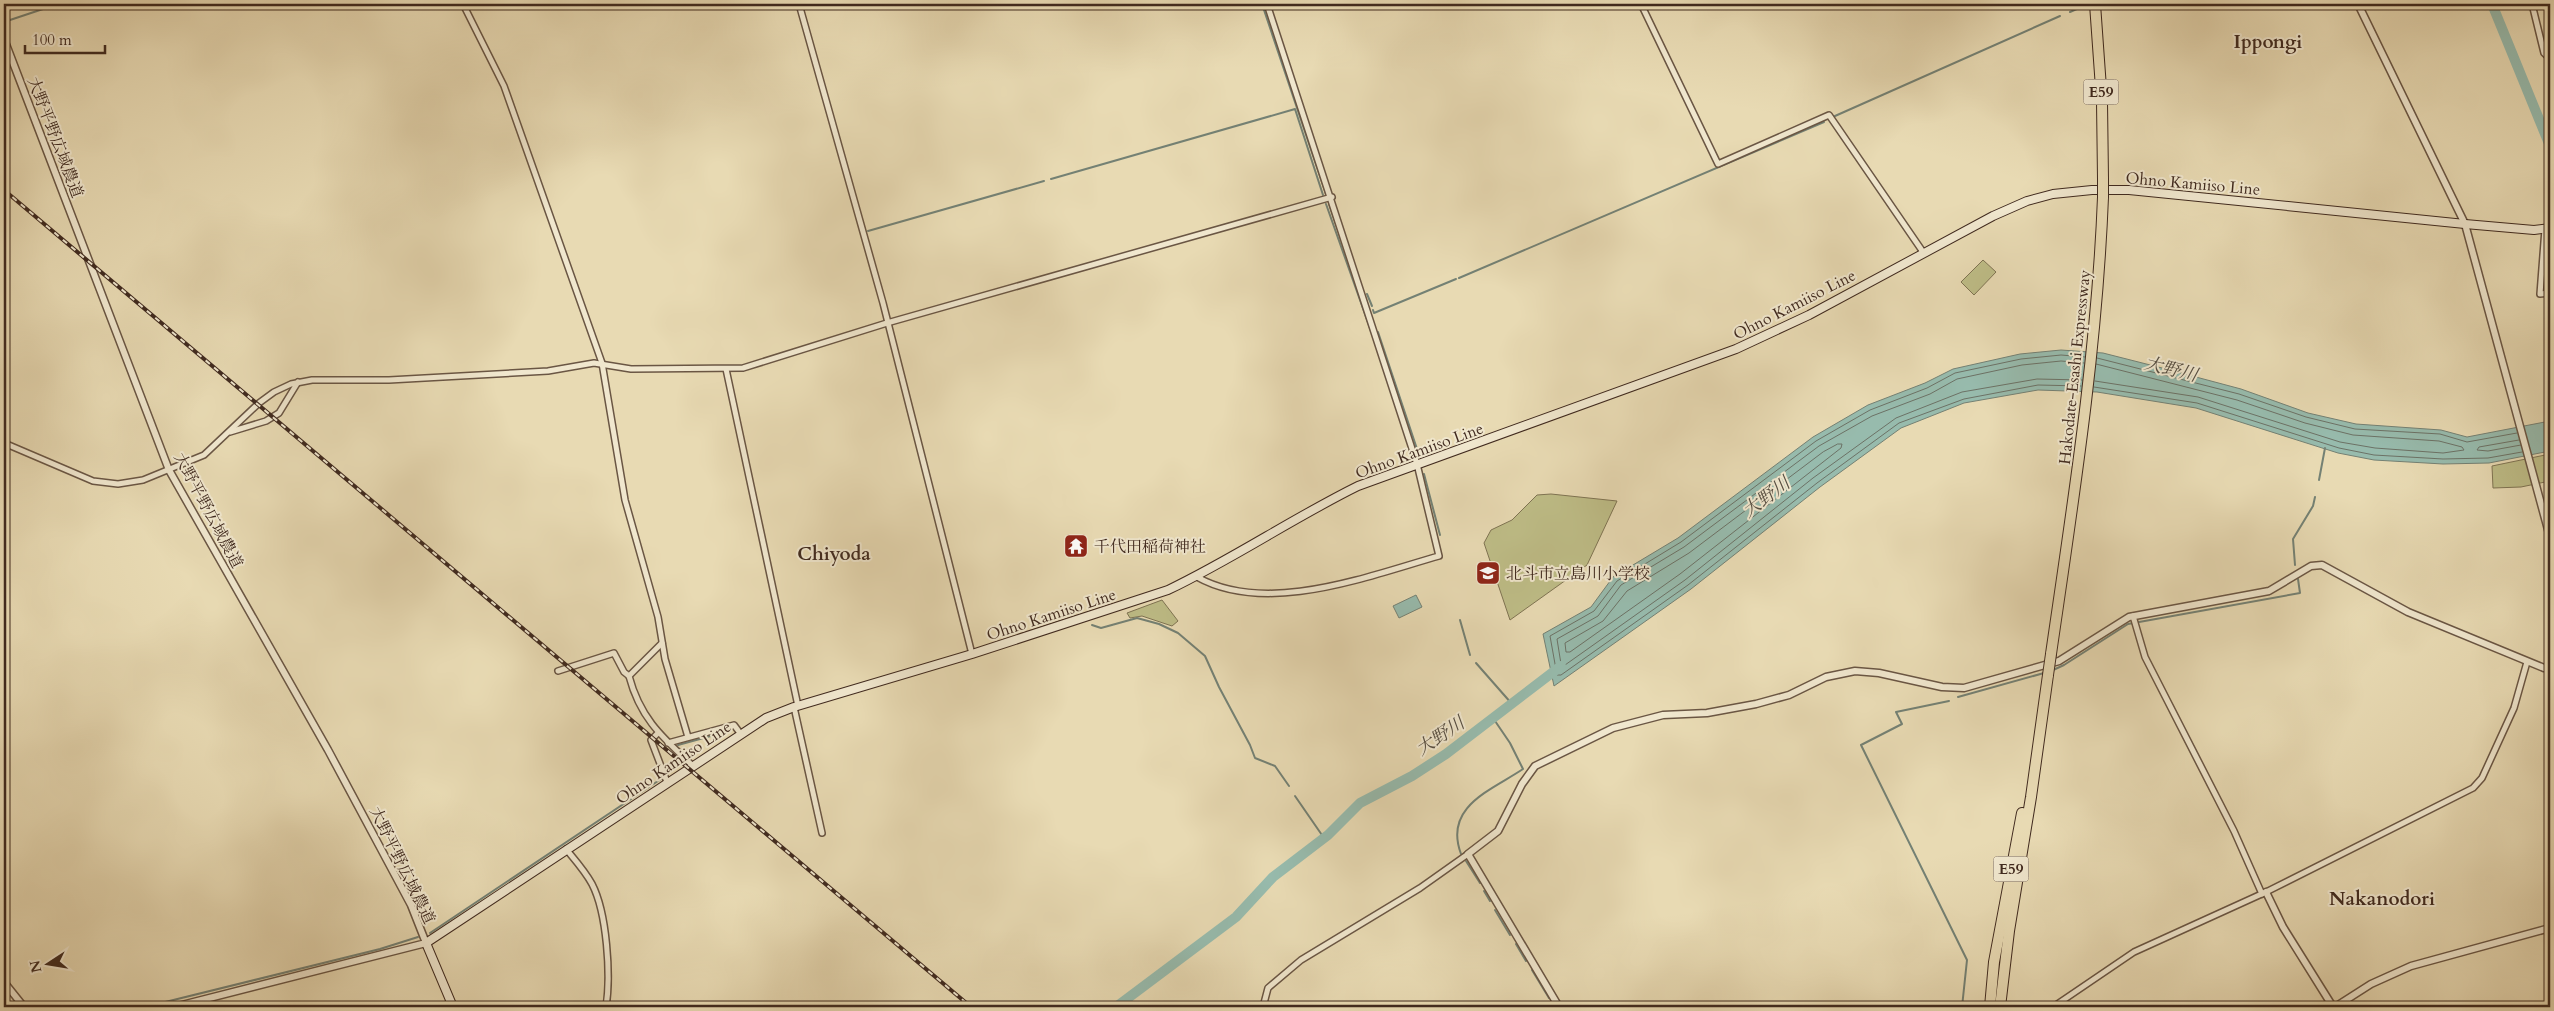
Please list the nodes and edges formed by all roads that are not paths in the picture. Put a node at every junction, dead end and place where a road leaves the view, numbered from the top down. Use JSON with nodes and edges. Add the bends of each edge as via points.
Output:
{"nodes":[{"id":1,"x":463,"y":4,"type":"edge"},
{"id":2,"x":799,"y":4,"type":"edge"},
{"id":3,"x":1267,"y":4,"type":"edge"},
{"id":4,"x":1641,"y":4,"type":"edge"},
{"id":5,"x":2095,"y":4,"type":"edge"},
{"id":6,"x":2358,"y":4,"type":"edge"},
{"id":7,"x":2532,"y":4,"type":"edge"},
{"id":8,"x":4,"y":39,"type":"edge"},
{"id":9,"x":2550,"y":59,"type":"edge"},
{"id":10,"x":1332,"y":197,"type":"junction"},
{"id":11,"x":2465,"y":224,"type":"junction"},
{"id":12,"x":2548,"y":228,"type":"edge"},
{"id":13,"x":1923,"y":252,"type":"junction"},
{"id":14,"x":2550,"y":293,"type":"edge"},
{"id":15,"x":888,"y":323,"type":"junction"},
{"id":16,"x":602,"y":363,"type":"junction"},
{"id":17,"x":726,"y":369,"type":"junction"},
{"id":18,"x":298,"y":382,"type":"junction"},
{"id":19,"x":228,"y":432,"type":"junction"},
{"id":20,"x":4,"y":443,"type":"edge"},
{"id":21,"x":1417,"y":464,"type":"junction"},
{"id":22,"x":169,"y":470,"type":"junction"},
{"id":23,"x":2550,"y":537,"type":"edge"},
{"id":24,"x":1197,"y":577,"type":"junction"},
{"id":25,"x":2133,"y":621,"type":"junction"},
{"id":26,"x":662,"y":643,"type":"junction"},
{"id":27,"x":972,"y":654,"type":"junction"},
{"id":28,"x":2527,"y":662,"type":"junction"},
{"id":29,"x":2550,"y":668,"type":"edge"},
{"id":30,"x":558,"y":671,"type":"dead end"},
{"id":31,"x":629,"y":676,"type":"junction"},
{"id":32,"x":796,"y":706,"type":"junction"},
{"id":33,"x":2039,"y":731,"type":"junction"},
{"id":34,"x":658,"y":733,"type":"junction"},
{"id":35,"x":740,"y":733,"type":"junction"},
{"id":36,"x":688,"y":737,"type":"junction"},
{"id":37,"x":668,"y":743,"type":"junction"},
{"id":38,"x":692,"y":765,"type":"junction"},
{"id":39,"x":667,"y":782,"type":"junction"},
{"id":40,"x":822,"y":834,"type":"dead end"},
{"id":41,"x":566,"y":849,"type":"junction"},
{"id":42,"x":1468,"y":854,"type":"junction"},
{"id":43,"x":2264,"y":893,"type":"junction"},
{"id":44,"x":2550,"y":928,"type":"edge"},
{"id":45,"x":2009,"y":931,"type":"junction"},
{"id":46,"x":426,"y":943,"type":"junction"},
{"id":47,"x":4,"y":982,"type":"edge"},
{"id":48,"x":452,"y":1004,"type":"edge"},
{"id":49,"x":24,"y":1007,"type":"edge"},
{"id":50,"x":174,"y":1007,"type":"edge"},
{"id":51,"x":443,"y":1007,"type":"edge"},
{"id":52,"x":606,"y":1007,"type":"edge"},
{"id":53,"x":1263,"y":1007,"type":"edge"},
{"id":54,"x":1559,"y":1007,"type":"edge"},
{"id":55,"x":1990,"y":1007,"type":"edge"},
{"id":56,"x":2000,"y":1007,"type":"edge"},
{"id":57,"x":2006,"y":1007,"type":"edge"},
{"id":58,"x":2054,"y":1007,"type":"edge"},
{"id":59,"x":2334,"y":1007,"type":"edge"}],
"edges":[{"from":1,"to":16,"type":"street","via":[[504,86]]},
{"from":2,"to":15,"type":"street"},
{"from":3,"to":10,"type":"street"},
{"from":4,"to":13,"type":"street","via":[[1718,164],[1829,115]]},
{"from":5,"to":33,"type":"highway","name":"Hakodate-Esashi Expressway","number":"E59","bridge":true,"via":[[2103,179],[2098,302],[2081,449]]},
{"from":6,"to":11,"type":"street"},
{"from":7,"to":9,"type":"street","via":[[2544,53]]},
{"from":8,"to":22,"type":"street","name":"大野平野広域農道"},
{"from":10,"to":15,"type":"street"},
{"from":10,"to":21,"type":"street"},
{"from":11,"to":12,"type":"main road","name":"Ohno Kamiiso Line","via":[[2534,230]]},
{"from":11,"to":13,"type":"main road","name":"Ohno Kamiiso Line","via":[[2129,190],[2092,190],[2052,194],[2027,201]]},
{"from":11,"to":23,"type":"street"},
{"from":12,"to":14,"type":"street","via":[[2540,294]]},
{"from":13,"to":21,"type":"main road","name":"Ohno Kamiiso Line","via":[[1809,315],[1736,348]]},
{"from":15,"to":17,"type":"street","via":[[751,366]]},
{"from":15,"to":27,"type":"street"},
{"from":16,"to":17,"type":"street","via":[[631,369]]},
{"from":16,"to":18,"type":"street","via":[[533,372]]},
{"from":16,"to":26,"type":"street","via":[[625,500],[658,617]]},
{"from":17,"to":32,"type":"street"},
{"from":18,"to":19,"type":"street","via":[[274,392]]},
{"from":18,"to":19,"type":"street","via":[[279,413],[266,421]]},
{"from":19,"to":22,"type":"street","via":[[204,454]]},
{"from":20,"to":22,"type":"street","via":[[72,473],[109,484],[127,484]]},
{"from":21,"to":24,"type":"main road","name":"Ohno Kamiiso Line","via":[[1358,486],[1320,505]]},
{"from":21,"to":24,"type":"street","via":[[1439,556],[1336,585],[1273,594],[1250,593]]},
{"from":22,"to":46,"type":"street","name":"大野平野広域農道","via":[[328,750],[411,905]]},
{"from":24,"to":27,"type":"main road","name":"Ohno Kamiiso Line","via":[[1145,599]]},
{"from":25,"to":28,"type":"street","via":[[2269,591],[2306,567],[2322,565],[2408,612]]},
{"from":25,"to":42,"type":"street","via":[[2122,621],[2059,661],[1964,688],[1933,686],[1879,673],[1855,671],[1826,677],[1790,695],[1756,704],[1707,713],[1663,715],[1613,728],[1535,766],[1498,831]]},
{"from":25,"to":43,"type":"street","via":[[2145,657],[2165,699]]},
{"from":26,"to":31,"type":"street"},
{"from":26,"to":36,"type":"street"},
{"from":27,"to":32,"type":"main road","name":"Ohno Kamiiso Line"},
{"from":28,"to":29,"type":"street"},
{"from":28,"to":43,"type":"street","via":[[2514,708],[2480,783]]},
{"from":30,"to":31,"type":"street","via":[[614,653]]},
{"from":31,"to":34,"type":"street","via":[[640,707]]},
{"from":32,"to":35,"type":"main road","name":"Ohno Kamiiso Line"},
{"from":32,"to":40,"type":"street"},
{"from":33,"to":45,"type":"highway","name":"Hakodate-Esashi Expressway","number":"E59"},
{"from":33,"to":55,"type":"highway","name":"Hakodate-Esashi Expressway","number":"E59","via":[[2009,874]]},
{"from":34,"to":37,"type":"street"},
{"from":34,"to":39,"type":"street","via":[[651,740]]},
{"from":35,"to":36,"type":"street","via":[[734,725]]},
{"from":35,"to":38,"type":"main road","name":"Ohno Kamiiso Line"},
{"from":36,"to":37,"type":"street"},
{"from":37,"to":38,"type":"street"},
{"from":38,"to":39,"type":"main road","name":"Ohno Kamiiso Line"},
{"from":39,"to":41,"type":"main road","name":"Ohno Kamiiso Line"},
{"from":41,"to":46,"type":"main road","name":"Ohno Kamiiso Line"},
{"from":41,"to":52,"type":"street","via":[[597,896],[608,966]]},
{"from":42,"to":53,"type":"street","via":[[1420,888],[1301,960],[1268,988]]},
{"from":42,"to":54,"type":"street"},
{"from":43,"to":58,"type":"street","via":[[2134,952]]},
{"from":43,"to":59,"type":"street"},
{"from":44,"to":59,"type":"street","via":[[2411,966],[2371,984]]},
{"from":45,"to":56,"type":"highway","name":"Hakodate-Esashi Expressway","number":"E59"},
{"from":45,"to":57,"type":"highway"},
{"from":46,"to":48,"type":"main road"},
{"from":46,"to":50,"type":"street"},
{"from":47,"to":49,"type":"street"},
{"from":48,"to":51,"type":"street"}]}
